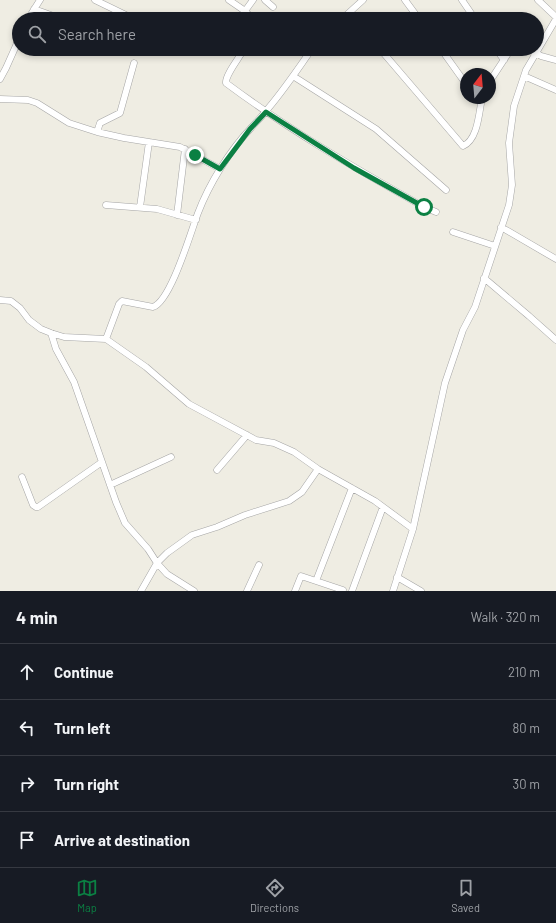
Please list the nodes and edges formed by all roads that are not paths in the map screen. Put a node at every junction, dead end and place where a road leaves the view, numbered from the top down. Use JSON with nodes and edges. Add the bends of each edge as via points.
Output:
{"nodes":[{"id":1,"x":40,"y":0,"type":"edge"},
{"id":2,"x":94,"y":0,"type":"edge"},
{"id":3,"x":229,"y":0,"type":"edge"},
{"id":4,"x":253,"y":0,"type":"edge"},
{"id":5,"x":265,"y":0,"type":"edge"},
{"id":6,"x":363,"y":0,"type":"edge"},
{"id":7,"x":405,"y":0,"type":"edge"},
{"id":8,"x":462,"y":0,"type":"edge"},
{"id":9,"x":538,"y":0,"type":"edge"},
{"id":10,"x":273,"y":7,"type":"dead end"},
{"id":11,"x":34,"y":9,"type":"junction"},
{"id":12,"x":245,"y":11,"type":"joint"},
{"id":13,"x":32,"y":12,"type":"edge"},
{"id":14,"x":42,"y":12,"type":"edge"},
{"id":15,"x":119,"y":12,"type":"edge"},
{"id":16,"x":349,"y":12,"type":"edge"},
{"id":17,"x":414,"y":12,"type":"edge"},
{"id":18,"x":470,"y":12,"type":"edge"},
{"id":19,"x":555,"y":21,"type":"edge"},
{"id":20,"x":544,"y":40,"type":"edge"},
{"id":21,"x":12,"y":55,"type":"edge"},
{"id":22,"x":240,"y":56,"type":"edge"},
{"id":23,"x":307,"y":56,"type":"edge"},
{"id":24,"x":386,"y":56,"type":"edge"},
{"id":25,"x":446,"y":56,"type":"edge"},
{"id":26,"x":501,"y":56,"type":"edge"},
{"id":27,"x":507,"y":56,"type":"edge"},
{"id":28,"x":535,"y":56,"type":"edge"},
{"id":29,"x":543,"y":56,"type":"edge"},
{"id":30,"x":504,"y":60,"type":"junction"},
{"id":31,"x":556,"y":60,"type":"edge"},
{"id":32,"x":134,"y":63,"type":"dead end"},
{"id":33,"x":496,"y":72,"type":"edge"},
{"id":34,"x":293,"y":76,"type":"junction"},
{"id":35,"x":460,"y":76,"type":"edge"},
{"id":36,"x":524,"y":76,"type":"junction"},
{"id":37,"x":0,"y":79,"type":"edge"},
{"id":38,"x":556,"y":90,"type":"edge"},
{"id":39,"x":0,"y":100,"type":"edge"},
{"id":40,"x":480,"y":104,"type":"edge"},
{"id":41,"x":266,"y":112,"type":"junction"},
{"id":42,"x":97,"y":132,"type":"junction"},
{"id":43,"x":148,"y":142,"type":"junction"},
{"id":44,"x":185,"y":149,"type":"junction"},
{"id":45,"x":220,"y":169,"type":"junction"},
{"id":46,"x":446,"y":190,"type":"dead end"},
{"id":47,"x":106,"y":205,"type":"dead end"},
{"id":48,"x":140,"y":207,"type":"junction"},
{"id":49,"x":436,"y":212,"type":"dead end"},
{"id":50,"x":177,"y":215,"type":"junction"},
{"id":51,"x":196,"y":220,"type":"junction"},
{"id":52,"x":501,"y":227,"type":"junction"},
{"id":53,"x":453,"y":232,"type":"dead end"},
{"id":54,"x":495,"y":246,"type":"junction"},
{"id":55,"x":556,"y":259,"type":"edge"},
{"id":56,"x":484,"y":278,"type":"junction"},
{"id":57,"x":0,"y":300,"type":"edge"},
{"id":58,"x":51,"y":333,"type":"junction"},
{"id":59,"x":106,"y":339,"type":"junction"},
{"id":60,"x":556,"y":340,"type":"edge"},
{"id":61,"x":247,"y":435,"type":"junction"},
{"id":62,"x":171,"y":457,"type":"dead end"},
{"id":63,"x":102,"y":462,"type":"junction"},
{"id":64,"x":318,"y":469,"type":"junction"},
{"id":65,"x":218,"y":470,"type":"dead end"},
{"id":66,"x":22,"y":478,"type":"dead end"},
{"id":67,"x":110,"y":485,"type":"junction"},
{"id":68,"x":352,"y":488,"type":"junction"},
{"id":69,"x":383,"y":507,"type":"junction"},
{"id":70,"x":413,"y":529,"type":"junction"},
{"id":71,"x":156,"y":563,"type":"junction"},
{"id":72,"x":259,"y":565,"type":"dead end"},
{"id":73,"x":397,"y":577,"type":"junction"},
{"id":74,"x":316,"y":581,"type":"junction"},
{"id":75,"x":343,"y":590,"type":"edge"},
{"id":76,"x":141,"y":591,"type":"edge"},
{"id":77,"x":194,"y":591,"type":"edge"},
{"id":78,"x":247,"y":591,"type":"edge"},
{"id":79,"x":295,"y":591,"type":"edge"},
{"id":80,"x":352,"y":591,"type":"edge"},
{"id":81,"x":393,"y":591,"type":"edge"},
{"id":82,"x":421,"y":591,"type":"edge"}],
"edges":[{"from":1,"to":11,"type":"street"},
{"from":2,"to":15,"type":"street"},
{"from":3,"to":12,"type":"street"},
{"from":4,"to":12,"type":"street"},
{"from":5,"to":10,"type":"street"},
{"from":6,"to":16,"type":"street"},
{"from":7,"to":17,"type":"street"},
{"from":8,"to":18,"type":"street"},
{"from":9,"to":19,"type":"street"},
{"from":11,"to":13,"type":"street"},
{"from":11,"to":14,"type":"street"},
{"from":19,"to":20,"type":"street"},
{"from":21,"to":37,"type":"street"},
{"from":22,"to":41,"type":"street","via":[[225,82]]},
{"from":23,"to":34,"type":"street"},
{"from":24,"to":40,"type":"street","via":[[464,146],[476,129]]},
{"from":25,"to":35,"type":"street"},
{"from":26,"to":30,"type":"street"},
{"from":27,"to":30,"type":"street"},
{"from":28,"to":36,"type":"street"},
{"from":29,"to":31,"type":"street"},
{"from":30,"to":33,"type":"street"},
{"from":32,"to":42,"type":"street","via":[[120,112],[100,123]]},
{"from":34,"to":41,"type":"street"},
{"from":34,"to":46,"type":"street","via":[[376,129]]},
{"from":36,"to":38,"type":"street"},
{"from":36,"to":52,"type":"street","via":[[514,106],[509,143],[512,184],[509,205]]},
{"from":39,"to":42,"type":"street","via":[[28,100],[70,123]]},
{"from":41,"to":45,"type":"street"},
{"from":41,"to":49,"type":"street","via":[[354,168]]},
{"from":42,"to":43,"type":"street"},
{"from":43,"to":44,"type":"street"},
{"from":43,"to":48,"type":"street"},
{"from":44,"to":45,"type":"street"},
{"from":44,"to":50,"type":"street"},
{"from":45,"to":51,"type":"street"},
{"from":47,"to":48,"type":"street"},
{"from":48,"to":50,"type":"street"},
{"from":50,"to":51,"type":"street"},
{"from":51,"to":59,"type":"street","via":[[177,271],[157,306],[135,305],[122,301]]},
{"from":52,"to":54,"type":"street"},
{"from":52,"to":55,"type":"street"},
{"from":53,"to":54,"type":"street"},
{"from":54,"to":56,"type":"street"},
{"from":56,"to":60,"type":"street"},
{"from":56,"to":70,"type":"street","via":[[445,383]]},
{"from":57,"to":58,"type":"street","via":[[11,301],[29,320]]},
{"from":58,"to":59,"type":"street","via":[[64,337]]},
{"from":58,"to":63,"type":"street","via":[[56,349],[74,382]]},
{"from":59,"to":61,"type":"street","via":[[146,367],[189,404]]},
{"from":61,"to":64,"type":"street","via":[[294,452]]},
{"from":61,"to":65,"type":"street"},
{"from":62,"to":67,"type":"street"},
{"from":63,"to":66,"type":"street","via":[[38,507],[33,505]]},
{"from":63,"to":67,"type":"street"},
{"from":64,"to":68,"type":"street"},
{"from":64,"to":71,"type":"street","via":[[302,492],[289,501],[192,535]]},
{"from":67,"to":71,"type":"street","via":[[125,523],[148,549]]},
{"from":68,"to":69,"type":"street"},
{"from":68,"to":74,"type":"street"},
{"from":69,"to":70,"type":"street"},
{"from":69,"to":80,"type":"street"},
{"from":70,"to":73,"type":"street"},
{"from":71,"to":76,"type":"street"},
{"from":71,"to":77,"type":"street","via":[[167,574]]},
{"from":72,"to":78,"type":"street"},
{"from":73,"to":81,"type":"street"},
{"from":73,"to":82,"type":"street"},
{"from":74,"to":75,"type":"street"},
{"from":74,"to":79,"type":"street","via":[[301,576]]}]}
